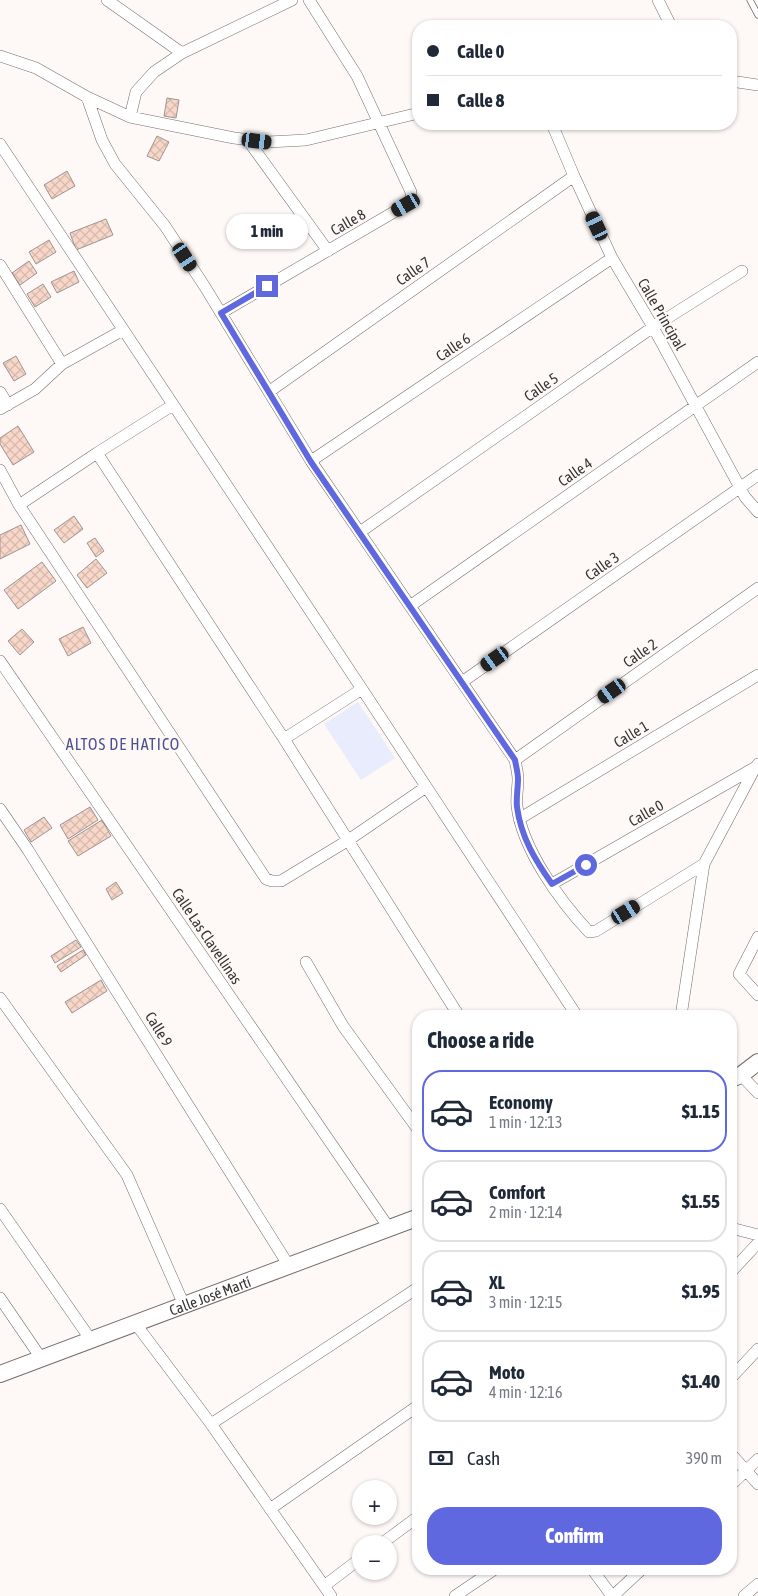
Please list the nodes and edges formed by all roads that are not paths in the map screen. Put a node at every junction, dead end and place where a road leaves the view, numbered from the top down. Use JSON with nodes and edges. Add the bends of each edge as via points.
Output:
{"nodes":[{"id":1,"x":107,"y":0,"type":"edge"},
{"id":2,"x":292,"y":0,"type":"edge"},
{"id":3,"x":309,"y":0,"type":"edge"},
{"id":4,"x":658,"y":0,"type":"edge"},
{"id":5,"x":750,"y":0,"type":"edge"},
{"id":6,"x":758,"y":14,"type":"edge"},
{"id":7,"x":668,"y":20,"type":"edge"},
{"id":8,"x":182,"y":53,"type":"junction"},
{"id":9,"x":0,"y":56,"type":"edge"},
{"id":10,"x":737,"y":82,"type":"edge"},
{"id":11,"x":758,"y":85,"type":"edge"},
{"id":12,"x":87,"y":97,"type":"junction"},
{"id":13,"x":412,"y":115,"type":"edge"},
{"id":14,"x":130,"y":117,"type":"junction"},
{"id":15,"x":379,"y":124,"type":"junction"},
{"id":16,"x":555,"y":130,"type":"edge"},
{"id":17,"x":247,"y":139,"type":"junction"},
{"id":18,"x":0,"y":144,"type":"edge"},
{"id":19,"x":574,"y":176,"type":"junction"},
{"id":20,"x":328,"y":251,"type":"junction"},
{"id":21,"x":612,"y":258,"type":"junction"},
{"id":22,"x":0,"y":265,"type":"edge"},
{"id":23,"x":742,"y":271,"type":"dead end"},
{"id":24,"x":221,"y":313,"type":"junction"},
{"id":25,"x":653,"y":327,"type":"junction"},
{"id":26,"x":123,"y":330,"type":"junction"},
{"id":27,"x":758,"y":362,"type":"edge"},
{"id":28,"x":62,"y":364,"type":"junction"},
{"id":29,"x":270,"y":391,"type":"junction"},
{"id":30,"x":0,"y":392,"type":"edge"},
{"id":31,"x":696,"y":405,"type":"junction"},
{"id":32,"x":174,"y":406,"type":"junction"},
{"id":33,"x":4,"y":407,"type":"edge"},
{"id":34,"x":97,"y":453,"type":"junction"},
{"id":35,"x":311,"y":462,"type":"junction"},
{"id":36,"x":0,"y":470,"type":"edge"},
{"id":37,"x":758,"y":475,"type":"edge"},
{"id":38,"x":740,"y":488,"type":"junction"},
{"id":39,"x":19,"y":505,"type":"junction"},
{"id":40,"x":758,"y":512,"type":"edge"},
{"id":41,"x":360,"y":532,"type":"junction"},
{"id":42,"x":758,"y":588,"type":"edge"},
{"id":43,"x":410,"y":606,"type":"junction"},
{"id":44,"x":0,"y":661,"type":"edge"},
{"id":45,"x":758,"y":675,"type":"edge"},
{"id":46,"x":462,"y":682,"type":"junction"},
{"id":47,"x":362,"y":689,"type":"junction"},
{"id":48,"x":284,"y":739,"type":"junction"},
{"id":49,"x":515,"y":760,"type":"junction"},
{"id":50,"x":756,"y":766,"type":"edge"},
{"id":51,"x":426,"y":787,"type":"junction"},
{"id":52,"x":0,"y":809,"type":"edge"},
{"id":53,"x":520,"y":819,"type":"junction"},
{"id":54,"x":347,"y":841,"type":"junction"},
{"id":55,"x":704,"y":864,"type":"junction"},
{"id":56,"x":552,"y":884,"type":"junction"},
{"id":57,"x":758,"y":937,"type":"edge"},
{"id":58,"x":306,"y":962,"type":"dead end"},
{"id":59,"x":758,"y":995,"type":"edge"},
{"id":60,"x":0,"y":998,"type":"edge"},
{"id":61,"x":454,"y":1010,"type":"edge"},
{"id":62,"x":573,"y":1010,"type":"edge"},
{"id":63,"x":682,"y":1010,"type":"edge"},
{"id":64,"x":758,"y":1062,"type":"edge"},
{"id":65,"x":737,"y":1076,"type":"edge"},
{"id":66,"x":737,"y":1078,"type":"edge"},
{"id":67,"x":758,"y":1093,"type":"edge"},
{"id":68,"x":412,"y":1121,"type":"edge"},
{"id":69,"x":0,"y":1209,"type":"edge"},
{"id":70,"x":412,"y":1220,"type":"edge"},
{"id":71,"x":389,"y":1228,"type":"junction"},
{"id":72,"x":737,"y":1230,"type":"edge"},
{"id":73,"x":758,"y":1235,"type":"edge"},
{"id":74,"x":758,"y":1243,"type":"edge"},
{"id":75,"x":289,"y":1266,"type":"junction"},
{"id":76,"x":737,"y":1266,"type":"edge"},
{"id":77,"x":412,"y":1292,"type":"edge"},
{"id":78,"x":0,"y":1298,"type":"edge"},
{"id":79,"x":184,"y":1305,"type":"junction"},
{"id":80,"x":135,"y":1324,"type":"junction"},
{"id":81,"x":91,"y":1340,"type":"junction"},
{"id":82,"x":758,"y":1349,"type":"edge"},
{"id":83,"x":41,"y":1358,"type":"junction"},
{"id":84,"x":737,"y":1372,"type":"edge"},
{"id":85,"x":0,"y":1374,"type":"edge"},
{"id":86,"x":412,"y":1410,"type":"edge"},
{"id":87,"x":211,"y":1424,"type":"junction"},
{"id":88,"x":758,"y":1458,"type":"edge"},
{"id":89,"x":737,"y":1460,"type":"edge"},
{"id":90,"x":747,"y":1471,"type":"junction"},
{"id":91,"x":737,"y":1480,"type":"edge"},
{"id":92,"x":758,"y":1484,"type":"edge"},
{"id":93,"x":270,"y":1509,"type":"junction"},
{"id":94,"x":412,"y":1521,"type":"edge"},
{"id":95,"x":393,"y":1535,"type":"edge"},
{"id":96,"x":352,"y":1565,"type":"edge"},
{"id":97,"x":486,"y":1575,"type":"edge"},
{"id":98,"x":597,"y":1575,"type":"edge"},
{"id":99,"x":636,"y":1575,"type":"edge"},
{"id":100,"x":758,"y":1584,"type":"edge"},
{"id":101,"x":324,"y":1586,"type":"junction"},
{"id":102,"x":331,"y":1596,"type":"edge"},
{"id":103,"x":455,"y":1596,"type":"edge"},
{"id":104,"x":613,"y":1596,"type":"edge"},
{"id":105,"x":744,"y":1596,"type":"edge"}],
"edges":[{"from":1,"to":8,"type":"street"},
{"from":2,"to":8,"type":"street"},
{"from":3,"to":15,"type":"street","via":[[357,76]]},
{"from":4,"to":7,"type":"street"},
{"from":5,"to":6,"type":"lane"},
{"from":8,"to":14,"type":"street","via":[[154,72],[136,92]]},
{"from":9,"to":12,"type":"street","via":[[36,68]]},
{"from":10,"to":11,"type":"street"},
{"from":12,"to":14,"type":"street"},
{"from":12,"to":24,"type":"street","via":[[102,140],[115,164],[165,226]]},
{"from":13,"to":15,"type":"street"},
{"from":14,"to":17,"type":"street"},
{"from":15,"to":17,"type":"street","via":[[306,140],[268,142]]},
{"from":15,"to":20,"type":"street","name":"Calle 8","via":[[412,192],[411,199]]},
{"from":16,"to":19,"type":"street","name":"Calle Principal"},
{"from":17,"to":20,"type":"street"},
{"from":18,"to":26,"type":"street"},
{"from":19,"to":21,"type":"street","name":"Calle Principal"},
{"from":19,"to":29,"type":"street","name":"Calle 7"},
{"from":20,"to":24,"type":"street","name":"Calle 8"},
{"from":21,"to":25,"type":"street","name":"Calle Principal"},
{"from":21,"to":35,"type":"street","name":"Calle 6"},
{"from":22,"to":28,"type":"street"},
{"from":23,"to":25,"type":"street","name":"Calle 5"},
{"from":24,"to":29,"type":"street"},
{"from":25,"to":31,"type":"street","name":"Calle Principal"},
{"from":25,"to":41,"type":"street","name":"Calle 5"},
{"from":26,"to":28,"type":"street"},
{"from":26,"to":32,"type":"street"},
{"from":27,"to":31,"type":"street","name":"Calle 4"},
{"from":28,"to":33,"type":"street","via":[[35,389]]},
{"from":29,"to":35,"type":"street"},
{"from":30,"to":33,"type":"street"},
{"from":31,"to":38,"type":"street","name":"Calle Principal"},
{"from":31,"to":43,"type":"street","name":"Calle 4"},
{"from":32,"to":34,"type":"street"},
{"from":32,"to":47,"type":"street"},
{"from":34,"to":39,"type":"street"},
{"from":34,"to":48,"type":"street"},
{"from":35,"to":41,"type":"street"},
{"from":36,"to":39,"type":"street"},
{"from":37,"to":38,"type":"street","name":"Calle 3"},
{"from":38,"to":40,"type":"street","name":"Calle Principal"},
{"from":38,"to":46,"type":"street","name":"Calle 3"},
{"from":39,"to":54,"type":"street","via":[[266,879],[281,881]]},
{"from":41,"to":43,"type":"street"},
{"from":42,"to":49,"type":"street","name":"Calle 2"},
{"from":43,"to":46,"type":"street"},
{"from":44,"to":71,"type":"street","name":"Calle Las Clavellinas"},
{"from":45,"to":53,"type":"street","name":"Calle 1"},
{"from":46,"to":49,"type":"street"},
{"from":47,"to":48,"type":"street"},
{"from":47,"to":51,"type":"street"},
{"from":48,"to":54,"type":"street"},
{"from":49,"to":53,"type":"street"},
{"from":50,"to":55,"type":"street"},
{"from":50,"to":56,"type":"street","name":"Calle 0"},
{"from":51,"to":54,"type":"street"},
{"from":51,"to":62,"type":"street"},
{"from":52,"to":75,"type":"street","name":"Calle 9"},
{"from":53,"to":56,"type":"street","via":[[534,858]]},
{"from":54,"to":61,"type":"street"},
{"from":55,"to":56,"type":"street","via":[[596,931],[589,932]]},
{"from":55,"to":63,"type":"street"},
{"from":57,"to":59,"type":"street","via":[[739,974]]},
{"from":58,"to":68,"type":"street","via":[[343,1026]]},
{"from":60,"to":79,"type":"street","via":[[126,1174]]},
{"from":64,"to":65,"type":"main road"},
{"from":66,"to":67,"type":"street"},
{"from":69,"to":81,"type":"street"},
{"from":70,"to":71,"type":"main road","name":"Calle José Martí"},
{"from":71,"to":75,"type":"main road","name":"Calle José Martí"},
{"from":72,"to":73,"type":"street"},
{"from":74,"to":76,"type":"street"},
{"from":75,"to":79,"type":"main road","name":"Calle José Martí"},
{"from":77,"to":87,"type":"street"},
{"from":78,"to":83,"type":"street"},
{"from":79,"to":80,"type":"main road","name":"Calle José Martí"},
{"from":80,"to":81,"type":"main road","name":"Calle José Martí"},
{"from":80,"to":87,"type":"street"},
{"from":81,"to":83,"type":"main road","name":"Calle José Martí"},
{"from":82,"to":84,"type":"street"},
{"from":83,"to":85,"type":"main road","name":"Calle José Martí"},
{"from":86,"to":93,"type":"street"},
{"from":87,"to":93,"type":"street"},
{"from":88,"to":90,"type":"street"},
{"from":89,"to":90,"type":"street"},
{"from":90,"to":91,"type":"street"},
{"from":90,"to":92,"type":"street"},
{"from":93,"to":101,"type":"street"},
{"from":94,"to":95,"type":"street"},
{"from":96,"to":101,"type":"street"},
{"from":97,"to":103,"type":"street"},
{"from":98,"to":104,"type":"street"},
{"from":99,"to":104,"type":"street"},
{"from":100,"to":105,"type":"street"},
{"from":101,"to":102,"type":"street"}]}
